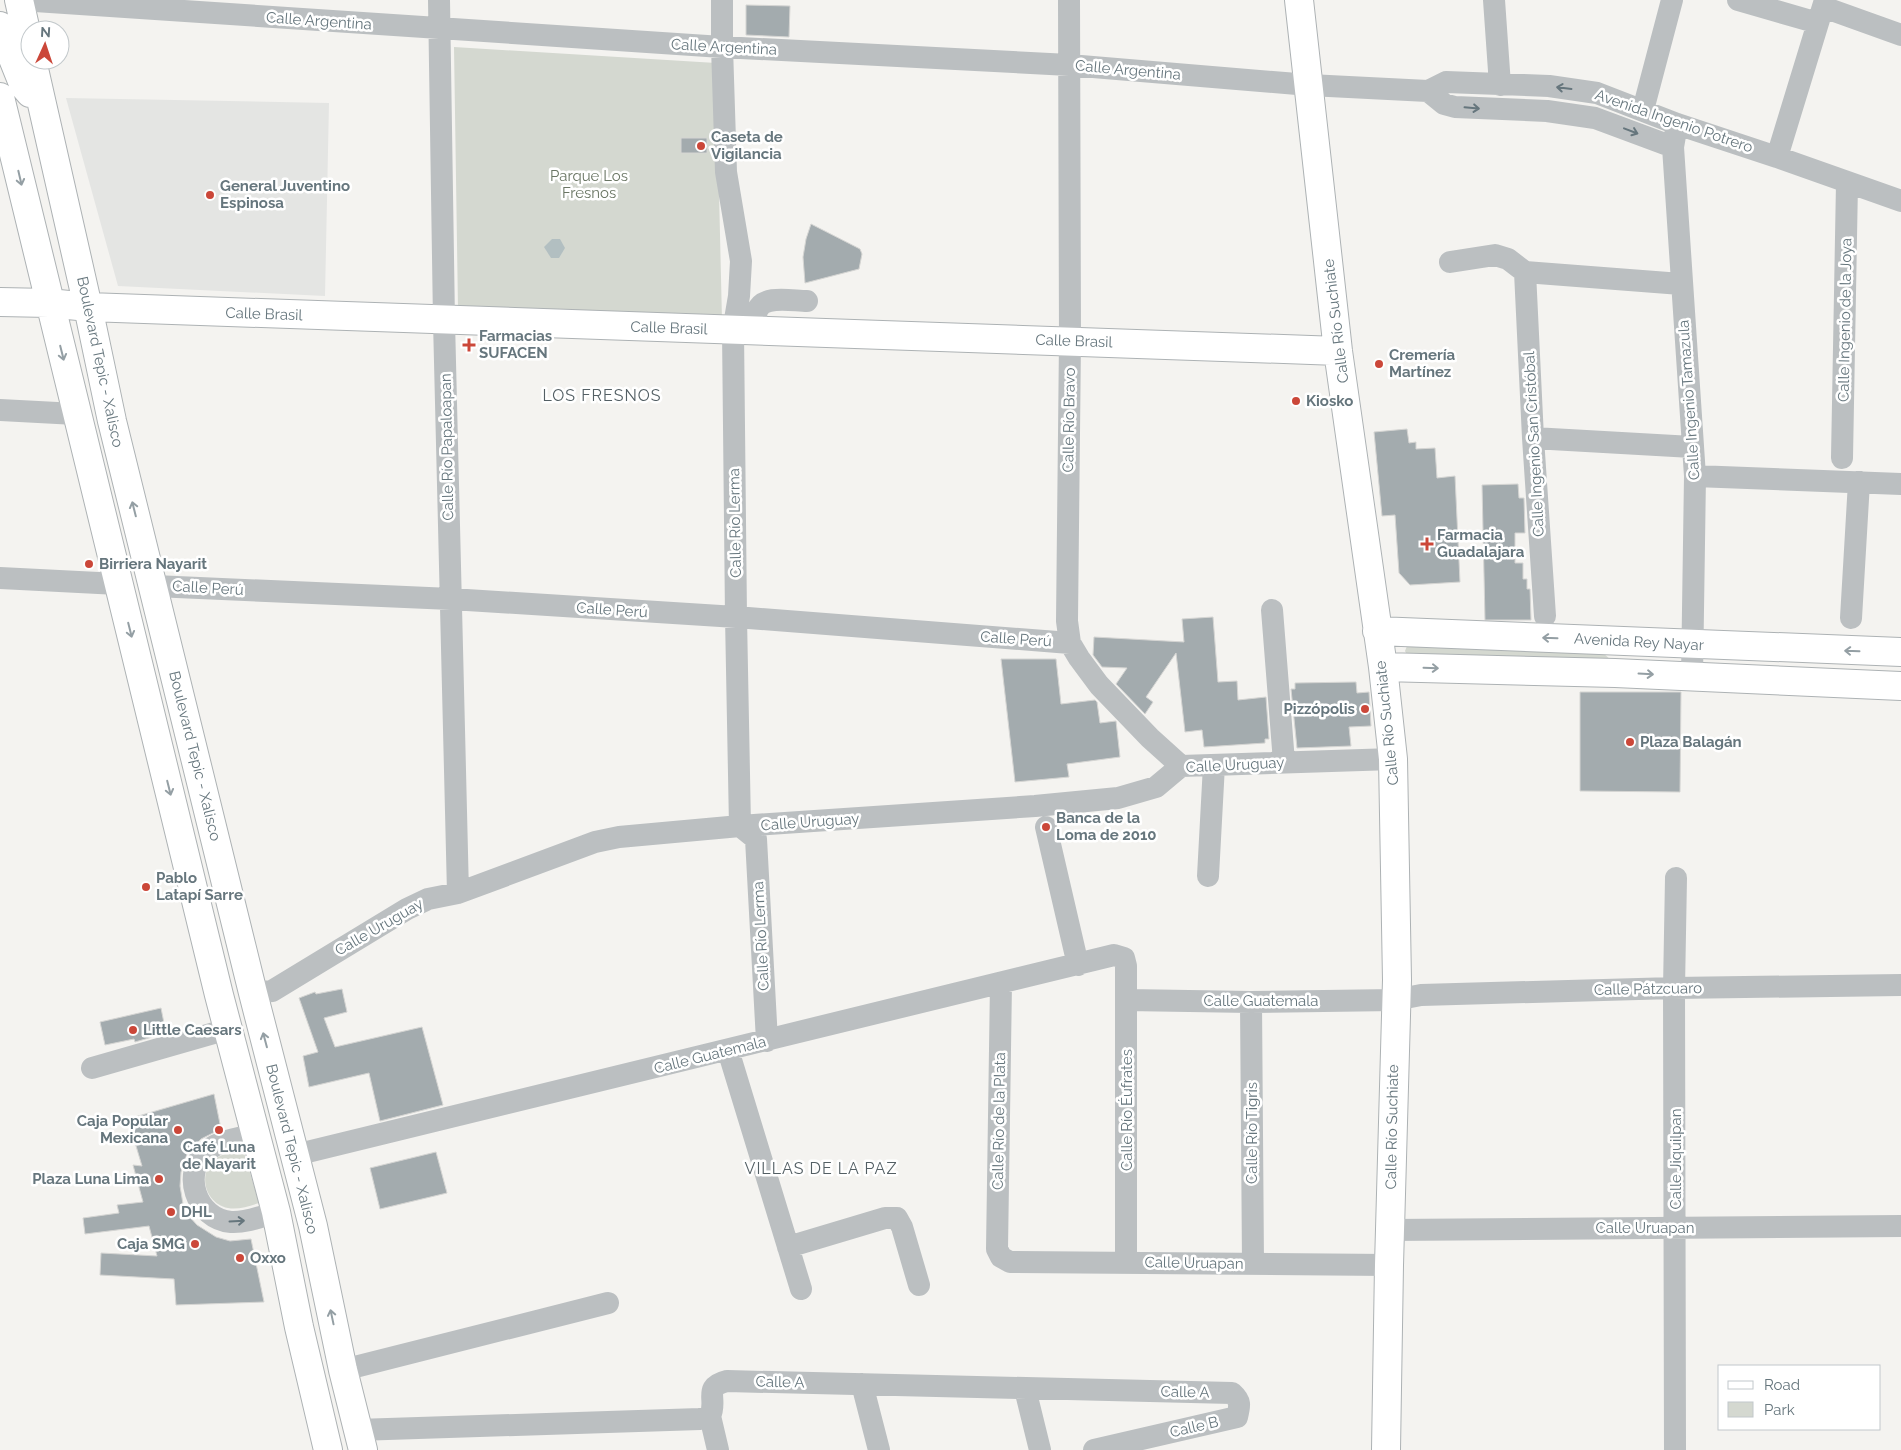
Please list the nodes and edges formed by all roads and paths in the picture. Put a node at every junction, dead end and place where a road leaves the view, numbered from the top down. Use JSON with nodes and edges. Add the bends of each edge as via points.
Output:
{"nodes":[{"id":1,"x":20,"y":0,"type":"edge"},
{"id":2,"x":439,"y":0,"type":"edge"},
{"id":3,"x":722,"y":0,"type":"edge"},
{"id":4,"x":1069,"y":0,"type":"edge"},
{"id":5,"x":1299,"y":0,"type":"edge"},
{"id":6,"x":1494,"y":0,"type":"edge"},
{"id":7,"x":1672,"y":0,"type":"edge"},
{"id":8,"x":1738,"y":0,"type":"edge"},
{"id":9,"x":144,"y":5,"type":"edge"},
{"id":10,"x":1822,"y":10,"type":"edge"},
{"id":11,"x":24,"y":20,"type":"edge"},
{"id":12,"x":0,"y":26,"type":"edge"},
{"id":13,"x":440,"y":29,"type":"junction"},
{"id":14,"x":1901,"y":35,"type":"edge"},
{"id":15,"x":722,"y":47,"type":"junction"},
{"id":16,"x":1069,"y":65,"type":"junction"},
{"id":17,"x":34,"y":70,"type":"edge"},
{"id":18,"x":1500,"y":84,"type":"junction"},
{"id":19,"x":1309,"y":85,"type":"junction"},
{"id":20,"x":1428,"y":91,"type":"junction"},
{"id":21,"x":3,"y":107,"type":"edge"},
{"id":22,"x":43,"y":107,"type":"junction"},
{"id":23,"x":1643,"y":110,"type":"junction"},
{"id":24,"x":1676,"y":124,"type":"junction"},
{"id":25,"x":1673,"y":147,"type":"junction"},
{"id":26,"x":1777,"y":157,"type":"junction"},
{"id":27,"x":1847,"y":182,"type":"junction"},
{"id":28,"x":1901,"y":201,"type":"edge"},
{"id":29,"x":1450,"y":262,"type":"dead end"},
{"id":30,"x":1524,"y":272,"type":"junction"},
{"id":31,"x":1681,"y":284,"type":"junction"},
{"id":32,"x":807,"y":301,"type":"dead end"},
{"id":33,"x":0,"y":302,"type":"edge"},
{"id":34,"x":49,"y":303,"type":"junction"},
{"id":35,"x":88,"y":307,"type":"junction"},
{"id":36,"x":444,"y":321,"type":"junction"},
{"id":37,"x":743,"y":331,"type":"junction"},
{"id":38,"x":1070,"y":340,"type":"junction"},
{"id":39,"x":1338,"y":351,"type":"junction"},
{"id":40,"x":0,"y":410,"type":"edge"},
{"id":41,"x":76,"y":414,"type":"junction"},
{"id":42,"x":112,"y":421,"type":"junction"},
{"id":43,"x":1533,"y":438,"type":"junction"},
{"id":44,"x":1692,"y":447,"type":"junction"},
{"id":45,"x":1842,"y":458,"type":"dead end"},
{"id":46,"x":1695,"y":476,"type":"junction"},
{"id":47,"x":1859,"y":482,"type":"junction"},
{"id":48,"x":1901,"y":484,"type":"edge"},
{"id":49,"x":105,"y":530,"type":"junction"},
{"id":50,"x":0,"y":578,"type":"edge"},
{"id":51,"x":118,"y":584,"type":"junction"},
{"id":52,"x":154,"y":586,"type":"junction"},
{"id":53,"x":451,"y":600,"type":"junction"},
{"id":54,"x":1272,"y":610,"type":"dead end"},
{"id":55,"x":1545,"y":616,"type":"dead end"},
{"id":56,"x":736,"y":617,"type":"junction"},
{"id":57,"x":1851,"y":618,"type":"dead end"},
{"id":58,"x":1377,"y":631,"type":"junction"},
{"id":59,"x":1616,"y":641,"type":"junction"},
{"id":60,"x":1070,"y":643,"type":"junction"},
{"id":61,"x":1692,"y":644,"type":"junction"},
{"id":62,"x":1901,"y":652,"type":"edge"},
{"id":63,"x":1383,"y":666,"type":"junction"},
{"id":64,"x":1615,"y":673,"type":"junction"},
{"id":65,"x":1692,"y":677,"type":"junction"},
{"id":66,"x":1901,"y":686,"type":"edge"},
{"id":67,"x":185,"y":713,"type":"junction"},
{"id":68,"x":1394,"y":759,"type":"junction"},
{"id":69,"x":1284,"y":762,"type":"junction"},
{"id":70,"x":1214,"y":765,"type":"junction"},
{"id":71,"x":1181,"y":766,"type":"junction"},
{"id":72,"x":740,"y":826,"type":"junction"},
{"id":73,"x":1046,"y":827,"type":"dead end"},
{"id":74,"x":181,"y":838,"type":"junction"},
{"id":75,"x":1208,"y":876,"type":"dead end"},
{"id":76,"x":1676,"y":878,"type":"dead end"},
{"id":77,"x":458,"y":893,"type":"junction"},
{"id":78,"x":1124,"y":958,"type":"joint"},
{"id":79,"x":1078,"y":965,"type":"junction"},
{"id":80,"x":1001,"y":983,"type":"junction"},
{"id":81,"x":1901,"y":984,"type":"edge"},
{"id":82,"x":1674,"y":988,"type":"junction"},
{"id":83,"x":253,"y":993,"type":"junction"},
{"id":84,"x":1127,"y":1000,"type":"junction"},
{"id":85,"x":1395,"y":1000,"type":"junction"},
{"id":86,"x":1251,"y":1002,"type":"junction"},
{"id":87,"x":228,"y":1029,"type":"junction"},
{"id":88,"x":767,"y":1040,"type":"junction"},
{"id":89,"x":728,"y":1050,"type":"junction"},
{"id":90,"x":92,"y":1068,"type":"dead end"},
{"id":91,"x":255,"y":1134,"type":"junction"},
{"id":92,"x":295,"y":1156,"type":"junction"},
{"id":93,"x":276,"y":1212,"type":"junction"},
{"id":94,"x":313,"y":1226,"type":"junction"},
{"id":95,"x":1901,"y":1226,"type":"edge"},
{"id":96,"x":1676,"y":1228,"type":"junction"},
{"id":97,"x":1390,"y":1230,"type":"junction"},
{"id":98,"x":788,"y":1247,"type":"junction"},
{"id":99,"x":1001,"y":1257,"type":"joint"},
{"id":100,"x":1126,"y":1262,"type":"junction"},
{"id":101,"x":1253,"y":1264,"type":"junction"},
{"id":102,"x":1389,"y":1265,"type":"junction"},
{"id":103,"x":919,"y":1285,"type":"dead end"},
{"id":104,"x":800,"y":1289,"type":"dead end"},
{"id":105,"x":608,"y":1304,"type":"dead end"},
{"id":106,"x":299,"y":1328,"type":"junction"},
{"id":107,"x":343,"y":1370,"type":"junction"},
{"id":108,"x":862,"y":1384,"type":"junction"},
{"id":109,"x":1025,"y":1389,"type":"junction"},
{"id":110,"x":1232,"y":1393,"type":"joint"},
{"id":111,"x":710,"y":1416,"type":"junction"},
{"id":112,"x":360,"y":1440,"type":"edge"},
{"id":113,"x":328,"y":1450,"type":"edge"},
{"id":114,"x":718,"y":1450,"type":"edge"},
{"id":115,"x":879,"y":1450,"type":"edge"},
{"id":116,"x":1040,"y":1450,"type":"edge"},
{"id":117,"x":1094,"y":1450,"type":"edge"},
{"id":118,"x":1386,"y":1450,"type":"edge"},
{"id":119,"x":1675,"y":1450,"type":"edge"}],
"edges":[{"from":1,"to":9,"type":"street","name":"Calle Argentina"},
{"from":1,"to":11,"type":"main road"},
{"from":2,"to":13,"type":"street","name":"Calle Río Papaloapan"},
{"from":3,"to":15,"type":"street","name":"Calle Río Lerma"},
{"from":4,"to":16,"type":"street","name":"Calle Río Bravo"},
{"from":5,"to":19,"type":"main road","name":"Calle Río Suchiate"},
{"from":6,"to":18,"type":"street"},
{"from":7,"to":23,"type":"street"},
{"from":8,"to":10,"type":"street"},
{"from":9,"to":13,"type":"street","name":"Calle Argentina"},
{"from":10,"to":14,"type":"street"},
{"from":10,"to":26,"type":"street"},
{"from":12,"to":22,"type":"main road","via":[[24,86]]},
{"from":13,"to":15,"type":"street","name":"Calle Argentina"},
{"from":13,"to":36,"type":"street","name":"Calle Río Papaloapan"},
{"from":15,"to":16,"type":"street","name":"Calle Argentina"},
{"from":15,"to":37,"type":"street","name":"Calle Río Lerma","via":[[726,172],[741,261],[739,296]]},
{"from":16,"to":19,"type":"street","name":"Calle Argentina"},
{"from":16,"to":38,"type":"street","name":"Calle Río Bravo"},
{"from":17,"to":22,"type":"main road","name":"Boulevard Tepic - Xalisco"},
{"from":18,"to":20,"type":"street","name":"Avenida Ingenio Potrero","via":[[1446,82]]},
{"from":23,"to":18,"type":"street","name":"Avenida Ingenio Potrero","one_way":true,"via":[[1597,93],[1549,86]]},
{"from":19,"to":20,"type":"street","name":"Calle Argentina"},
{"from":19,"to":39,"type":"main road","name":"Calle Río Suchiate"},
{"from":20,"to":25,"type":"street","name":"Avenida Ingenio Potrero","one_way":true,"via":[[1444,104],[1455,107],[1547,111],[1595,118]]},
{"from":21,"to":34,"type":"main road","name":"Boulevard Tepic - Xalisco","one_way":true},
{"from":21,"to":35,"type":"main road","via":[[41,163],[69,289]]},
{"from":22,"to":35,"type":"main road","name":"Boulevard Tepic - Xalisco"},
{"from":23,"to":24,"type":"street","name":"Avenida Ingenio Potrero"},
{"from":24,"to":25,"type":"street","name":"Calle Ingenio Tamazula"},
{"from":24,"to":26,"type":"street","name":"Avenida Ingenio Potrero"},
{"from":25,"to":31,"type":"street","name":"Calle Ingenio Tamazula"},
{"from":26,"to":27,"type":"street","name":"Avenida Ingenio Potrero"},
{"from":27,"to":28,"type":"street","name":"Avenida Ingenio Potrero"},
{"from":27,"to":45,"type":"street","name":"Calle Ingenio de la Joya"},
{"from":29,"to":30,"type":"street","via":[[1494,255],[1508,259]]},
{"from":30,"to":31,"type":"street"},
{"from":30,"to":43,"type":"street","name":"Calle Ingenio San Cristóbal"},
{"from":31,"to":44,"type":"street","name":"Calle Ingenio Tamazula"},
{"from":32,"to":37,"type":"street","via":[[768,300],[762,303]]},
{"from":33,"to":34,"type":"main road","name":"Calle Brasil"},
{"from":34,"to":35,"type":"main road","name":"Calle Brasil"},
{"from":34,"to":41,"type":"main road","name":"Boulevard Tepic - Xalisco","one_way":true},
{"from":34,"to":42,"type":"main road","via":[[76,329],[92,402]]},
{"from":35,"to":36,"type":"main road","name":"Calle Brasil"},
{"from":35,"to":42,"type":"main road","name":"Boulevard Tepic - Xalisco"},
{"from":36,"to":37,"type":"main road","name":"Calle Brasil"},
{"from":36,"to":53,"type":"street","name":"Calle Río Papaloapan"},
{"from":37,"to":38,"type":"main road","name":"Calle Brasil"},
{"from":37,"to":56,"type":"street","name":"Calle Río Lerma"},
{"from":38,"to":39,"type":"main road","name":"Calle Brasil"},
{"from":38,"to":60,"type":"street","name":"Calle Río Bravo","via":[[1067,621]]},
{"from":39,"to":58,"type":"main road","name":"Calle Río Suchiate"},
{"from":40,"to":41,"type":"street"},
{"from":41,"to":49,"type":"main road","name":"Boulevard Tepic - Xalisco"},
{"from":52,"to":42,"type":"main road","name":"Boulevard Tepic - Xalisco","one_way":true},
{"from":43,"to":44,"type":"street"},
{"from":43,"to":55,"type":"street","name":"Calle Ingenio San Cristóbal"},
{"from":44,"to":46,"type":"street","name":"Calle Ingenio Tamazula"},
{"from":46,"to":47,"type":"street"},
{"from":46,"to":61,"type":"street","name":"Calle Ingenio Tamazula"},
{"from":47,"to":48,"type":"street"},
{"from":47,"to":57,"type":"street"},
{"from":49,"to":51,"type":"main road","name":"Boulevard Tepic - Xalisco"},
{"from":49,"to":52,"type":"main road","via":[[123,537],[140,581],[146,586]]},
{"from":50,"to":51,"type":"street"},
{"from":51,"to":67,"type":"main road","via":[[144,609],[167,693],[171,702]]},
{"from":51,"to":74,"type":"main road","name":"Boulevard Tepic - Xalisco","one_way":true},
{"from":52,"to":53,"type":"street","name":"Calle Perú"},
{"from":52,"to":67,"type":"main road","name":"Boulevard Tepic - Xalisco"},
{"from":53,"to":56,"type":"street","name":"Calle Perú"},
{"from":53,"to":77,"type":"street","name":"Calle Río Papaloapan"},
{"from":54,"to":69,"type":"street"},
{"from":56,"to":60,"type":"street","name":"Calle Perú"},
{"from":56,"to":72,"type":"street","name":"Calle Río Lerma"},
{"from":59,"to":58,"type":"main road","name":"Avenida Rey Nayar","one_way":true},
{"from":58,"to":63,"type":"main road","name":"Calle Río Suchiate"},
{"from":59,"to":61,"type":"main road","name":"Avenida Rey Nayar"},
{"from":59,"to":64,"type":"main road"},
{"from":60,"to":71,"type":"street","name":"Calle Río Bravo","via":[[1099,685]]},
{"from":62,"to":61,"type":"main road","name":"Avenida Rey Nayar","one_way":true},
{"from":61,"to":65,"type":"street","name":"Calle Ingenio Tamazula"},
{"from":63,"to":64,"type":"main road","one_way":true},
{"from":63,"to":68,"type":"main road","name":"Calle Río Suchiate"},
{"from":64,"to":65,"type":"main road","one_way":true},
{"from":65,"to":66,"type":"main road"},
{"from":67,"to":83,"type":"main road","name":"Boulevard Tepic - Xalisco"},
{"from":68,"to":69,"type":"street","name":"Calle Uruguay"},
{"from":68,"to":85,"type":"main road","name":"Calle Río Suchiate"},
{"from":69,"to":70,"type":"street","name":"Calle Uruguay"},
{"from":70,"to":71,"type":"street","name":"Calle Uruguay"},
{"from":70,"to":75,"type":"street"},
{"from":71,"to":72,"type":"street","name":"Calle Uruguay","via":[[1156,787],[1118,798]]},
{"from":72,"to":77,"type":"street","name":"Calle Uruguay","via":[[595,842]]},
{"from":72,"to":88,"type":"street","name":"Calle Río Lerma","via":[[756,839]]},
{"from":73,"to":79,"type":"street"},
{"from":74,"to":83,"type":"main road","via":[[200,866],[233,971]]},
{"from":74,"to":87,"type":"main road","name":"Boulevard Tepic - Xalisco"},
{"from":76,"to":82,"type":"street","name":"Calle Jiquilpan"},
{"from":77,"to":83,"type":"street","name":"Calle Uruguay","via":[[428,899],[407,909],[272,991]]},
{"from":78,"to":79,"type":"street","name":"Calle Guatemala","via":[[1114,955]]},
{"from":78,"to":84,"type":"street","name":"Calle Río Éufrates"},
{"from":79,"to":80,"type":"street","name":"Calle Guatemala"},
{"from":80,"to":88,"type":"street","name":"Calle Guatemala"},
{"from":80,"to":99,"type":"street","name":"Calle Río de la Plata","via":[[997,1249]]},
{"from":81,"to":82,"type":"street","name":"Calle Pátzcuaro"},
{"from":82,"to":85,"type":"street","name":"Calle Pátzcuaro","via":[[1421,995]]},
{"from":82,"to":96,"type":"street","name":"Calle Jiquilpan"},
{"from":92,"to":83,"type":"main road","name":"Boulevard Tepic - Xalisco","one_way":true},
{"from":84,"to":86,"type":"street","name":"Calle Guatemala"},
{"from":84,"to":100,"type":"street","name":"Calle Río Éufrates"},
{"from":85,"to":86,"type":"street","name":"Calle Guatemala"},
{"from":85,"to":97,"type":"main road","name":"Calle Río Suchiate"},
{"from":86,"to":101,"type":"street","name":"Calle Río Tigris"},
{"from":87,"to":90,"type":"street"},
{"from":87,"to":91,"type":"main road","name":"Boulevard Tepic - Xalisco"},
{"from":88,"to":89,"type":"street","name":"Calle Guatemala"},
{"from":89,"to":92,"type":"street","name":"Calle Guatemala"},
{"from":89,"to":98,"type":"street"},
{"from":91,"to":93,"type":"main road","name":"Boulevard Tepic - Xalisco"},
{"from":91,"to":93,"type":"street","one_way":true,"via":[[220,1143],[208,1150],[194,1173],[193,1187],[206,1211],[217,1219],[245,1221]]},
{"from":91,"to":94,"type":"main road","via":[[272,1138],[285,1149],[297,1212]]},
{"from":92,"to":94,"type":"main road","name":"Boulevard Tepic - Xalisco"},
{"from":93,"to":106,"type":"main road","name":"Boulevard Tepic - Xalisco"},
{"from":107,"to":94,"type":"main road","name":"Boulevard Tepic - Xalisco","one_way":true},
{"from":95,"to":96,"type":"street","name":"Calle Uruapan"},
{"from":96,"to":97,"type":"street","name":"Calle Uruapan"},
{"from":96,"to":119,"type":"street","name":"Calle Jiquilpan"},
{"from":97,"to":102,"type":"main road","name":"Calle Río Suchiate"},
{"from":98,"to":103,"type":"street","via":[[885,1218],[896,1218],[902,1227]]},
{"from":98,"to":104,"type":"street"},
{"from":99,"to":100,"type":"street","name":"Calle Uruapan","via":[[1010,1262]]},
{"from":100,"to":101,"type":"street","name":"Calle Uruapan"},
{"from":101,"to":102,"type":"street","name":"Calle Uruapan"},
{"from":102,"to":118,"type":"main road","name":"Calle Río Suchiate"},
{"from":105,"to":107,"type":"street"},
{"from":106,"to":112,"type":"main road","via":[[318,1335],[344,1414]]},
{"from":106,"to":113,"type":"main road","name":"Boulevard Tepic - Xalisco"},
{"from":107,"to":112,"type":"main road","name":"Boulevard Tepic - Xalisco"},
{"from":108,"to":109,"type":"street","name":"Calle A"},
{"from":108,"to":111,"type":"street","name":"Calle A","via":[[727,1381],[718,1383],[712,1392]]},
{"from":108,"to":115,"type":"street"},
{"from":109,"to":110,"type":"street","name":"Calle A"},
{"from":109,"to":116,"type":"street"},
{"from":110,"to":117,"type":"street","name":"Calle B","via":[[1240,1405],[1237,1417]]},
{"from":111,"to":112,"type":"street"},
{"from":111,"to":114,"type":"street","name":"Calle A"}]}
